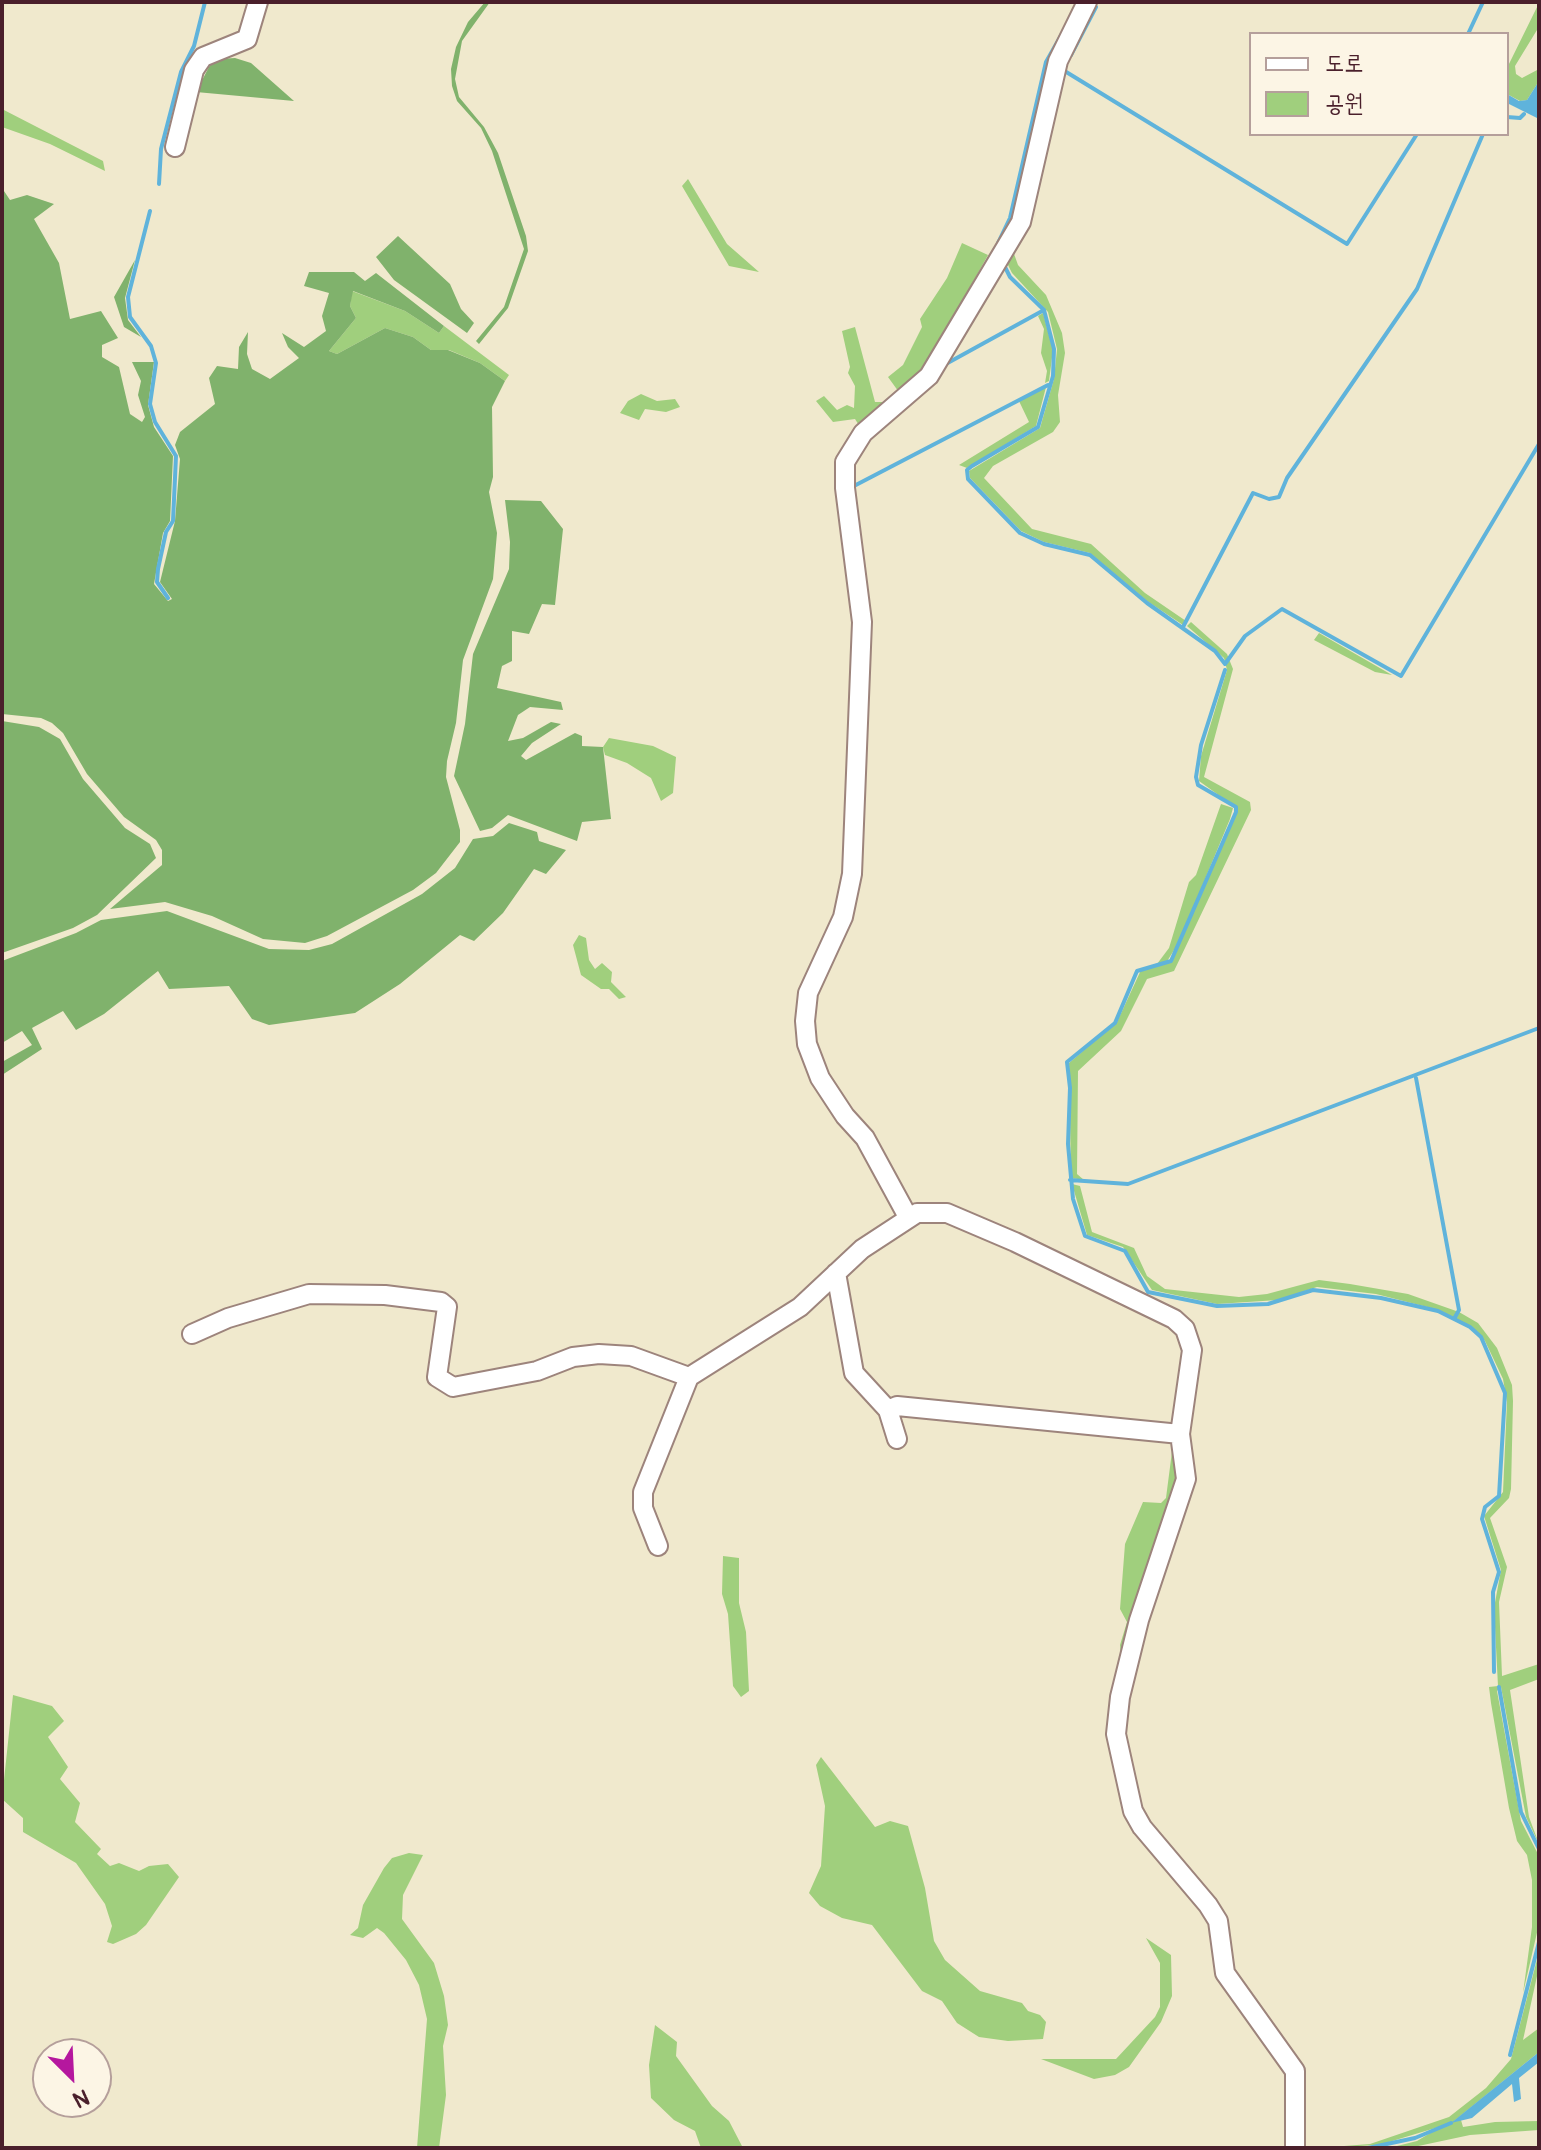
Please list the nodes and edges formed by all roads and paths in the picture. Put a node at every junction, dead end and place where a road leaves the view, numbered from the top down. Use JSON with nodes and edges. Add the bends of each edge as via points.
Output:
{"nodes":[{"id":1,"x":258,"y":2,"type":"edge"},
{"id":2,"x":1087,"y":2,"type":"edge"},
{"id":3,"x":175,"y":147,"type":"dead end"},
{"id":4,"x":908,"y":1217,"type":"junction"},
{"id":5,"x":836,"y":1273,"type":"junction"},
{"id":6,"x":192,"y":1334,"type":"dead end"},
{"id":7,"x":689,"y":1377,"type":"junction"},
{"id":8,"x":888,"y":1410,"type":"junction"},
{"id":9,"x":1180,"y":1434,"type":"junction"},
{"id":10,"x":897,"y":1439,"type":"dead end"},
{"id":11,"x":658,"y":1546,"type":"dead end"},
{"id":12,"x":1295,"y":2148,"type":"edge"}],
"edges":[{"from":1,"to":3,"type":"street","via":[[247,39],[203,57],[194,70]]},
{"from":2,"to":4,"type":"street","via":[[1058,61],[1021,222],[929,376],[863,433],[845,462],[862,622],[852,874],[843,917],[808,993],[805,1021],[820,1078],[865,1138]]},
{"from":4,"to":5,"type":"street","via":[[886,1229]]},
{"from":4,"to":9,"type":"street","via":[[947,1213],[1174,1319],[1185,1329],[1192,1350]]},
{"from":5,"to":7,"type":"street","via":[[800,1307]]},
{"from":5,"to":8,"type":"street","via":[[854,1373]]},
{"from":6,"to":7,"type":"street","via":[[301,1296],[385,1295],[447,1307],[437,1377],[453,1387],[599,1354],[631,1356]]},
{"from":7,"to":11,"type":"street","via":[[643,1492],[643,1508]]},
{"from":8,"to":9,"type":"street","via":[[897,1406]]},
{"from":8,"to":10,"type":"street"},
{"from":9,"to":12,"type":"street","via":[[1186,1479],[1139,1620],[1116,1734],[1133,1811],[1213,1913],[1225,1973],[1295,2071]]}]}
